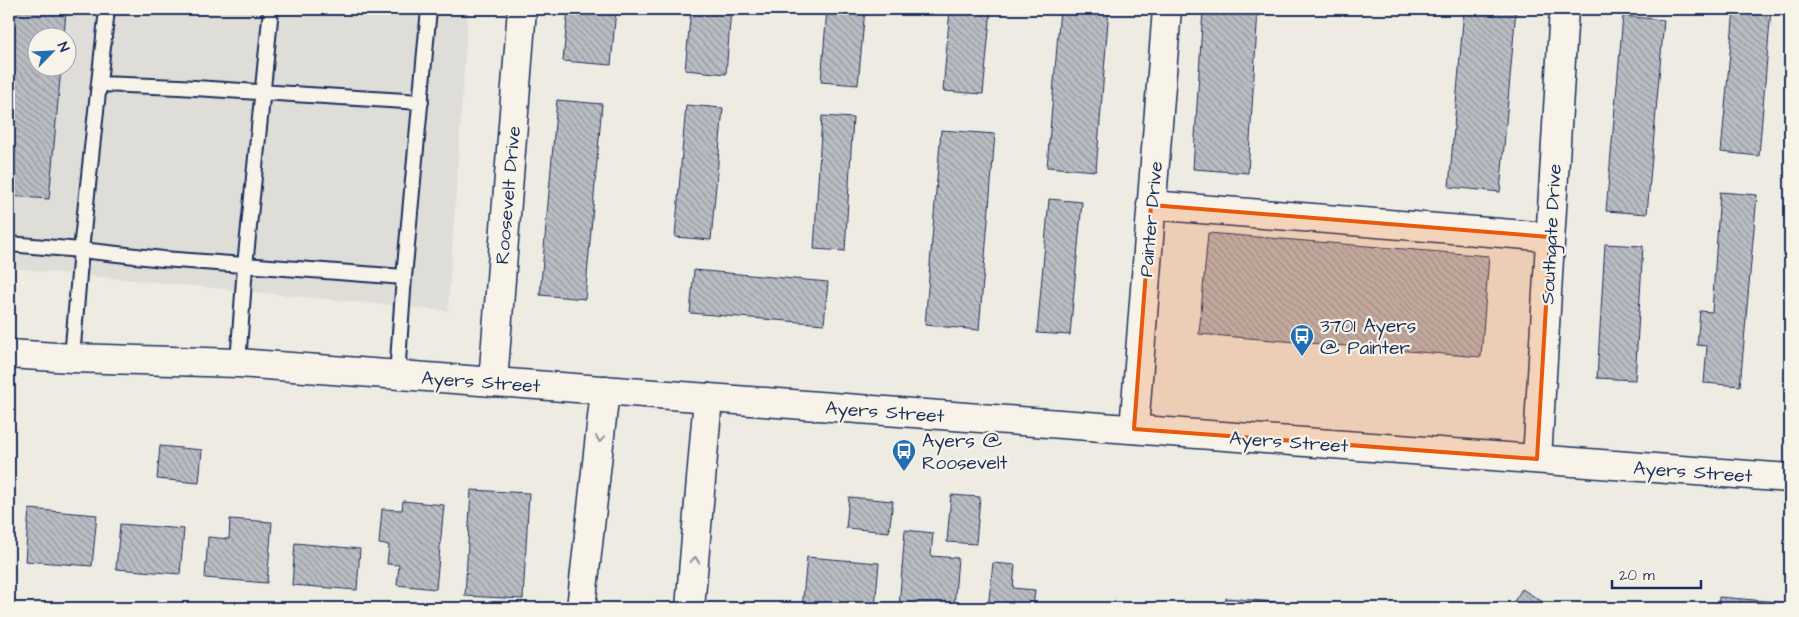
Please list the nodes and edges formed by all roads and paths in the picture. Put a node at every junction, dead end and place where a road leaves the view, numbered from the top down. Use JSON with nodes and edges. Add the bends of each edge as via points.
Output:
{"nodes":[{"id":1,"x":107,"y":9,"type":"edge"},
{"id":2,"x":271,"y":9,"type":"edge"},
{"id":3,"x":429,"y":9,"type":"edge"},
{"id":4,"x":522,"y":9,"type":"edge"},
{"id":5,"x":1167,"y":9,"type":"edge"},
{"id":6,"x":1564,"y":9,"type":"edge"},
{"id":7,"x":99,"y":84,"type":"junction"},
{"id":8,"x":263,"y":92,"type":"junction"},
{"id":9,"x":421,"y":102,"type":"junction"},
{"id":10,"x":1152,"y":205,"type":"junction"},
{"id":11,"x":1550,"y":237,"type":"junction"},
{"id":12,"x":9,"y":244,"type":"edge"},
{"id":13,"x":81,"y":250,"type":"junction"},
{"id":14,"x":245,"y":266,"type":"junction"},
{"id":15,"x":404,"y":277,"type":"junction"},
{"id":16,"x":9,"y":354,"type":"edge"},
{"id":17,"x":72,"y":358,"type":"junction"},
{"id":18,"x":238,"y":363,"type":"junction"},
{"id":19,"x":397,"y":375,"type":"junction"},
{"id":20,"x":492,"y":382,"type":"junction"},
{"id":21,"x":605,"y":390,"type":"junction"},
{"id":22,"x":708,"y":398,"type":"junction"},
{"id":23,"x":1134,"y":429,"type":"junction"},
{"id":24,"x":1537,"y":459,"type":"junction"},
{"id":25,"x":1790,"y":478,"type":"edge"},
{"id":26,"x":581,"y":608,"type":"edge"},
{"id":27,"x":690,"y":608,"type":"edge"}],
"edges":[{"from":1,"to":7,"type":"lane"},
{"from":2,"to":8,"type":"lane"},
{"from":3,"to":9,"type":"lane"},
{"from":4,"to":20,"type":"street","name":"Roosevelt Drive"},
{"from":5,"to":10,"type":"street","name":"Painter Drive"},
{"from":6,"to":11,"type":"street","name":"Southgate Drive"},
{"from":7,"to":8,"type":"lane"},
{"from":7,"to":13,"type":"lane"},
{"from":8,"to":9,"type":"lane"},
{"from":8,"to":14,"type":"lane"},
{"from":9,"to":15,"type":"lane"},
{"from":10,"to":11,"type":"street"},
{"from":10,"to":23,"type":"street","name":"Painter Drive"},
{"from":11,"to":24,"type":"street","name":"Southgate Drive"},
{"from":12,"to":13,"type":"lane"},
{"from":13,"to":14,"type":"lane"},
{"from":13,"to":17,"type":"lane"},
{"from":14,"to":15,"type":"lane"},
{"from":14,"to":18,"type":"lane"},
{"from":15,"to":19,"type":"lane"},
{"from":16,"to":17,"type":"street","name":"Ayers Street"},
{"from":17,"to":18,"type":"street","name":"Ayers Street"},
{"from":18,"to":19,"type":"street","name":"Ayers Street"},
{"from":19,"to":20,"type":"street","name":"Ayers Street"},
{"from":20,"to":21,"type":"street","name":"Ayers Street"},
{"from":21,"to":22,"type":"street","name":"Ayers Street"},
{"from":21,"to":26,"type":"street","one_way":true},
{"from":22,"to":23,"type":"street","name":"Ayers Street"},
{"from":27,"to":22,"type":"street","one_way":true},
{"from":23,"to":24,"type":"street","name":"Ayers Street"},
{"from":24,"to":25,"type":"street","name":"Ayers Street"}]}
